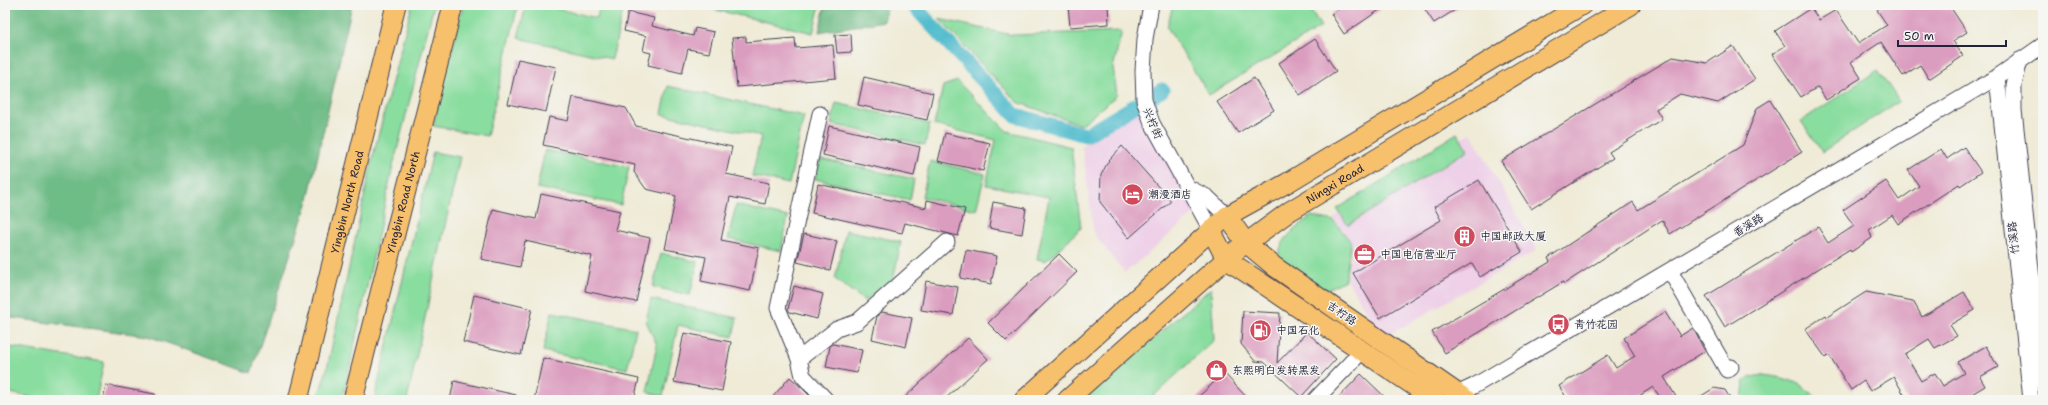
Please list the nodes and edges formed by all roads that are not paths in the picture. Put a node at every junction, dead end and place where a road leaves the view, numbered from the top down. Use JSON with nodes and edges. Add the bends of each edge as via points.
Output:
{"nodes":[{"id":1,"x":396,"y":5,"type":"edge"},
{"id":2,"x":452,"y":5,"type":"edge"},
{"id":3,"x":1152,"y":5,"type":"edge"},
{"id":4,"x":1582,"y":5,"type":"edge"},
{"id":5,"x":1631,"y":5,"type":"edge"},
{"id":6,"x":2043,"y":46,"type":"edge"},
{"id":7,"x":2020,"y":60,"type":"junction"},
{"id":8,"x":1997,"y":77,"type":"junction"},
{"id":9,"x":820,"y":114,"type":"dead end"},
{"id":10,"x":1392,"y":120,"type":"junction"},
{"id":11,"x":1406,"y":141,"type":"junction"},
{"id":12,"x":1185,"y":186,"type":"junction"},
{"id":13,"x":1227,"y":216,"type":"junction"},
{"id":14,"x":1211,"y":230,"type":"junction"},
{"id":15,"x":947,"y":242,"type":"dead end"},
{"id":16,"x":1246,"y":244,"type":"junction"},
{"id":17,"x":1226,"y":259,"type":"junction"},
{"id":18,"x":1670,"y":271,"type":"junction"},
{"id":19,"x":369,"y":344,"type":"junction"},
{"id":20,"x":1079,"y":351,"type":"junction"},
{"id":21,"x":1362,"y":351,"type":"junction"},
{"id":22,"x":799,"y":359,"type":"junction"},
{"id":23,"x":1731,"y":367,"type":"dead end"},
{"id":24,"x":1098,"y":372,"type":"junction"},
{"id":25,"x":2043,"y":382,"type":"edge"},
{"id":26,"x":1459,"y":398,"type":"edge"},
{"id":27,"x":298,"y":400,"type":"edge"},
{"id":28,"x":353,"y":400,"type":"edge"},
{"id":29,"x":360,"y":400,"type":"edge"},
{"id":30,"x":826,"y":400,"type":"edge"},
{"id":31,"x":1024,"y":400,"type":"edge"},
{"id":32,"x":1067,"y":400,"type":"edge"},
{"id":33,"x":1315,"y":400,"type":"edge"},
{"id":34,"x":1435,"y":400,"type":"edge"},
{"id":35,"x":2031,"y":400,"type":"edge"}],
"edges":[{"from":1,"to":27,"type":"main road","name":"Yingbin North Road"},
{"from":2,"to":19,"type":"main road","name":"Yingbin Road North"},
{"from":3,"to":12,"type":"street","name":"兴柠街","via":[[1145,39],[1144,100],[1152,123]]},
{"from":4,"to":10,"type":"main road"},
{"from":5,"to":11,"type":"main road","name":"Ningxi Road"},
{"from":6,"to":7,"type":"street","name":"香溪路"},
{"from":7,"to":8,"type":"street","name":"香溪路"},
{"from":7,"to":25,"type":"street","name":"竹溪路","via":[[2014,84],[2014,110]]},
{"from":8,"to":18,"type":"street","name":"香溪路"},
{"from":8,"to":35,"type":"street","name":"竹溪路"},
{"from":9,"to":22,"type":"street","via":[[778,308]]},
{"from":10,"to":11,"type":"main road"},
{"from":10,"to":13,"type":"main road"},
{"from":11,"to":16,"type":"main road","name":"Ningxi Road","via":[[1290,211]]},
{"from":12,"to":13,"type":"street","via":[[1207,197]]},
{"from":12,"to":14,"type":"street","name":"兴柠街"},
{"from":13,"to":14,"type":"main road"},
{"from":13,"to":16,"type":"main road","name":"吉柠路"},
{"from":14,"to":17,"type":"main road"},
{"from":14,"to":20,"type":"main road"},
{"from":15,"to":22,"type":"street","via":[[857,322],[837,329]]},
{"from":16,"to":17,"type":"main road","name":"Ningxi Road"},
{"from":16,"to":26,"type":"main road","name":"吉柠路"},
{"from":17,"to":21,"type":"main road"},
{"from":17,"to":24,"type":"main road","name":"Ningxi Road"},
{"from":18,"to":23,"type":"street","via":[[1726,370]]},
{"from":18,"to":26,"type":"street","name":"香溪路","via":[[1474,386]]},
{"from":19,"to":28,"type":"main road","name":"Yingbin Road North"},
{"from":19,"to":29,"type":"main road"},
{"from":20,"to":24,"type":"main road"},
{"from":20,"to":31,"type":"main road"},
{"from":21,"to":33,"type":"street"},
{"from":21,"to":34,"type":"main road"},
{"from":22,"to":30,"type":"street","via":[[803,376]]},
{"from":24,"to":32,"type":"main road","name":"Ningxi Road"}]}
